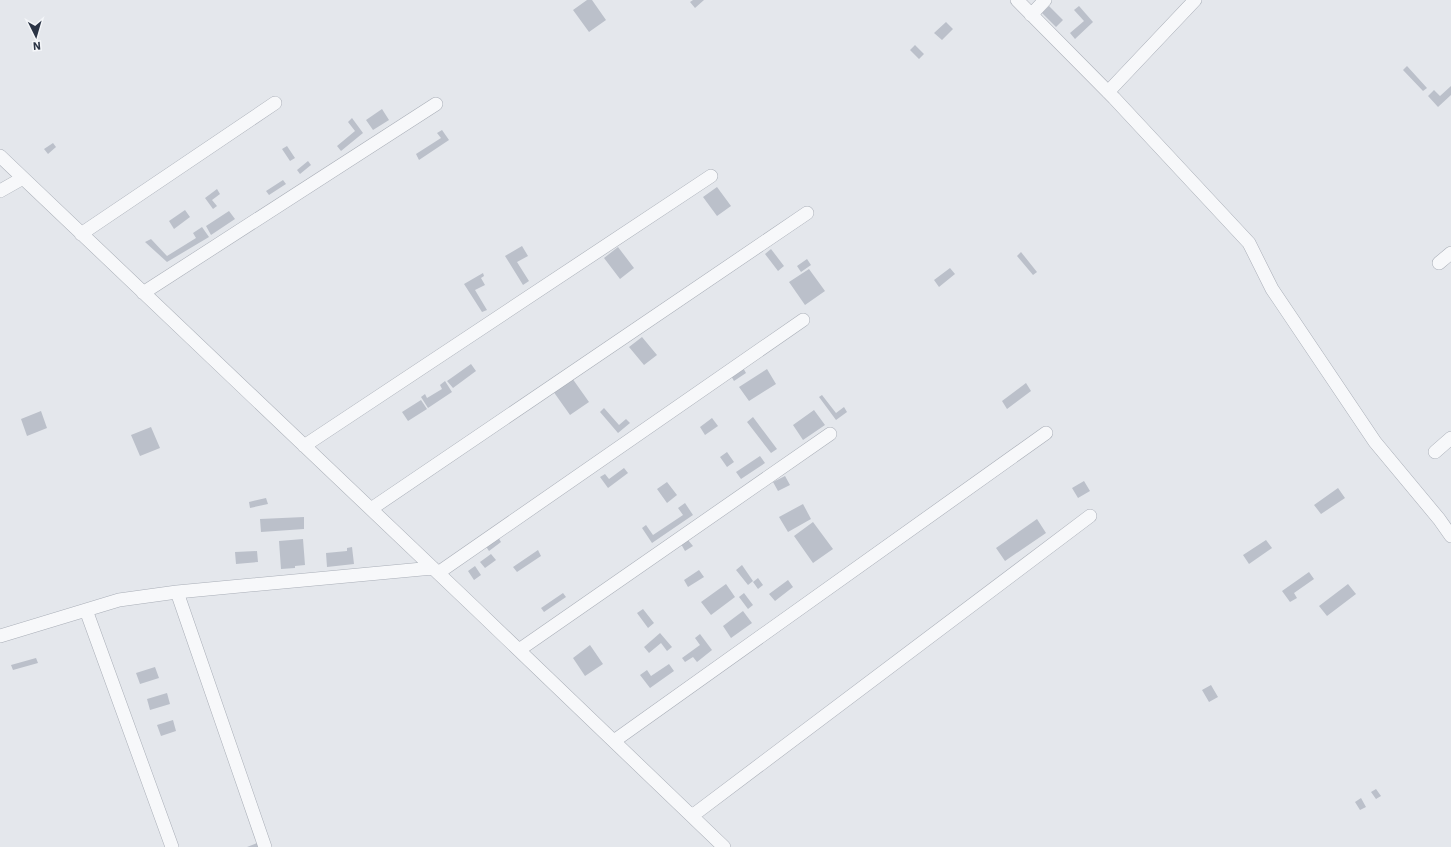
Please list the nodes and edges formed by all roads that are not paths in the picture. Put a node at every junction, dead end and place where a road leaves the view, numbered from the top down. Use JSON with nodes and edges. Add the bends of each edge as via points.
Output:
{"nodes":[{"id":1,"x":1017,"y":0,"type":"edge"},
{"id":2,"x":1045,"y":0,"type":"edge"},
{"id":3,"x":1195,"y":0,"type":"edge"},
{"id":4,"x":1031,"y":15,"type":"junction"},
{"id":5,"x":1108,"y":92,"type":"junction"},
{"id":6,"x":275,"y":103,"type":"dead end"},
{"id":7,"x":436,"y":104,"type":"dead end"},
{"id":8,"x":0,"y":156,"type":"edge"},
{"id":9,"x":711,"y":176,"type":"dead end"},
{"id":10,"x":23,"y":178,"type":"junction"},
{"id":11,"x":0,"y":191,"type":"edge"},
{"id":12,"x":806,"y":213,"type":"dead end"},
{"id":13,"x":81,"y":234,"type":"junction"},
{"id":14,"x":1451,"y":253,"type":"edge"},
{"id":15,"x":1439,"y":263,"type":"dead end"},
{"id":16,"x":144,"y":293,"type":"junction"},
{"id":17,"x":802,"y":320,"type":"dead end"},
{"id":18,"x":1046,"y":433,"type":"dead end"},
{"id":19,"x":830,"y":434,"type":"dead end"},
{"id":20,"x":1451,"y":438,"type":"edge"},
{"id":21,"x":304,"y":446,"type":"junction"},
{"id":22,"x":1435,"y":452,"type":"dead end"},
{"id":23,"x":371,"y":509,"type":"junction"},
{"id":24,"x":1090,"y":516,"type":"dead end"},
{"id":25,"x":1451,"y":536,"type":"edge"},
{"id":26,"x":436,"y":571,"type":"junction"},
{"id":27,"x":176,"y":592,"type":"junction"},
{"id":28,"x":86,"y":610,"type":"junction"},
{"id":29,"x":0,"y":636,"type":"edge"},
{"id":30,"x":519,"y":650,"type":"junction"},
{"id":31,"x":614,"y":741,"type":"junction"},
{"id":32,"x":692,"y":816,"type":"junction"},
{"id":33,"x":172,"y":847,"type":"edge"},
{"id":34,"x":265,"y":847,"type":"edge"},
{"id":35,"x":724,"y":847,"type":"edge"}],
"edges":[{"from":1,"to":4,"type":"street"},
{"from":2,"to":4,"type":"street"},
{"from":3,"to":5,"type":"street"},
{"from":4,"to":5,"type":"street"},
{"from":5,"to":25,"type":"street","via":[[1249,243],[1272,289],[1375,442]]},
{"from":6,"to":13,"type":"street"},
{"from":7,"to":16,"type":"street"},
{"from":8,"to":10,"type":"street"},
{"from":9,"to":21,"type":"street"},
{"from":10,"to":11,"type":"street"},
{"from":10,"to":13,"type":"street"},
{"from":12,"to":23,"type":"street"},
{"from":13,"to":16,"type":"street"},
{"from":14,"to":15,"type":"street"},
{"from":16,"to":21,"type":"street"},
{"from":17,"to":26,"type":"street"},
{"from":18,"to":31,"type":"street"},
{"from":19,"to":30,"type":"street"},
{"from":20,"to":22,"type":"street"},
{"from":21,"to":23,"type":"street"},
{"from":23,"to":26,"type":"street"},
{"from":24,"to":32,"type":"street"},
{"from":26,"to":27,"type":"street"},
{"from":26,"to":30,"type":"street"},
{"from":27,"to":28,"type":"street","via":[[119,600]]},
{"from":27,"to":34,"type":"street"},
{"from":28,"to":29,"type":"street"},
{"from":28,"to":33,"type":"street"},
{"from":30,"to":31,"type":"street"},
{"from":31,"to":32,"type":"street"},
{"from":32,"to":35,"type":"street"}]}
